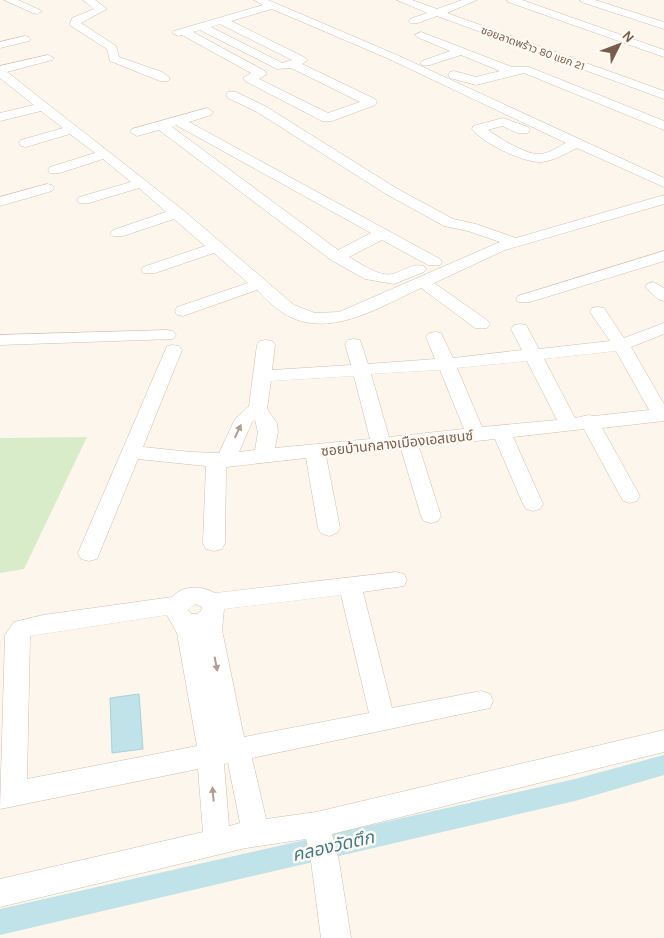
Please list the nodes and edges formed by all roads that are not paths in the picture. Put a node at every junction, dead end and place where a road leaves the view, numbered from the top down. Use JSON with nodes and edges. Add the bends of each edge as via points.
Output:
{"nodes":[{"id":1,"x":9,"y":0,"type":"edge"},
{"id":2,"x":88,"y":0,"type":"edge"},
{"id":3,"x":259,"y":0,"type":"edge"},
{"id":4,"x":402,"y":0,"type":"edge"},
{"id":5,"x":472,"y":0,"type":"edge"},
{"id":6,"x":512,"y":0,"type":"edge"},
{"id":7,"x":585,"y":0,"type":"edge"},
{"id":8,"x":275,"y":3,"type":"edge"},
{"id":9,"x":37,"y":12,"type":"dead end"},
{"id":10,"x":437,"y":12,"type":"junction"},
{"id":11,"x":222,"y":21,"type":"junction"},
{"id":12,"x":414,"y":21,"type":"dead end"},
{"id":13,"x":580,"y":23,"type":"junction"},
{"id":14,"x":664,"y":26,"type":"edge"},
{"id":15,"x":203,"y":27,"type":"junction"},
{"id":16,"x":564,"y":30,"type":"dead end"},
{"id":17,"x":184,"y":32,"type":"junction"},
{"id":18,"x":421,"y":35,"type":"dead end"},
{"id":19,"x":170,"y":36,"type":"dead end"},
{"id":20,"x":25,"y":39,"type":"dead end"},
{"id":21,"x":443,"y":44,"type":"junction"},
{"id":22,"x":0,"y":45,"type":"edge"},
{"id":23,"x":461,"y":51,"type":"junction"},
{"id":24,"x":417,"y":52,"type":"junction"},
{"id":25,"x":664,"y":54,"type":"edge"},
{"id":26,"x":48,"y":58,"type":"dead end"},
{"id":27,"x":479,"y":58,"type":"junction"},
{"id":28,"x":426,"y":63,"type":"junction"},
{"id":29,"x":287,"y":66,"type":"junction"},
{"id":30,"x":497,"y":66,"type":"junction"},
{"id":31,"x":0,"y":71,"type":"edge"},
{"id":32,"x":443,"y":71,"type":"junction"},
{"id":33,"x":511,"y":71,"type":"junction"},
{"id":34,"x":261,"y":74,"type":"junction"},
{"id":35,"x":164,"y":78,"type":"dead end"},
{"id":36,"x":460,"y":78,"type":"junction"},
{"id":37,"x":7,"y":86,"type":"edge"},
{"id":38,"x":232,"y":95,"type":"dead end"},
{"id":39,"x":664,"y":95,"type":"edge"},
{"id":40,"x":44,"y":106,"type":"junction"},
{"id":41,"x":207,"y":112,"type":"dead end"},
{"id":42,"x":0,"y":117,"type":"edge"},
{"id":43,"x":178,"y":121,"type":"junction"},
{"id":44,"x":161,"y":125,"type":"junction"},
{"id":45,"x":664,"y":126,"type":"edge"},
{"id":46,"x":72,"y":129,"type":"junction"},
{"id":47,"x":137,"y":132,"type":"dead end"},
{"id":48,"x":26,"y":143,"type":"dead end"},
{"id":49,"x":577,"y":143,"type":"junction"},
{"id":50,"x":564,"y":148,"type":"junction"},
{"id":51,"x":103,"y":155,"type":"junction"},
{"id":52,"x":55,"y":170,"type":"dead end"},
{"id":53,"x":141,"y":183,"type":"junction"},
{"id":54,"x":664,"y":183,"type":"edge"},
{"id":55,"x":47,"y":188,"type":"dead end"},
{"id":56,"x":664,"y":199,"type":"edge"},
{"id":57,"x":84,"y":200,"type":"dead end"},
{"id":58,"x":0,"y":202,"type":"edge"},
{"id":59,"x":178,"y":213,"type":"junction"},
{"id":60,"x":118,"y":232,"type":"dead end"},
{"id":61,"x":381,"y":234,"type":"junction"},
{"id":62,"x":507,"y":244,"type":"junction"},
{"id":63,"x":217,"y":247,"type":"junction"},
{"id":64,"x":664,"y":256,"type":"edge"},
{"id":65,"x":337,"y":257,"type":"junction"},
{"id":66,"x":434,"y":262,"type":"junction"},
{"id":67,"x":149,"y":270,"type":"dead end"},
{"id":68,"x":421,"y":282,"type":"junction"},
{"id":69,"x":259,"y":284,"type":"junction"},
{"id":70,"x":524,"y":299,"type":"dead end"},
{"id":71,"x":183,"y":311,"type":"dead end"},
{"id":72,"x":598,"y":312,"type":"dead end"},
{"id":73,"x":481,"y":324,"type":"dead end"},
{"id":74,"x":664,"y":328,"type":"edge"},
{"id":75,"x":520,"y":329,"type":"dead end"},
{"id":76,"x":435,"y":337,"type":"dead end"},
{"id":77,"x":0,"y":340,"type":"edge"},
{"id":78,"x":266,"y":344,"type":"dead end"},
{"id":79,"x":354,"y":344,"type":"dead end"},
{"id":80,"x":621,"y":345,"type":"junction"},
{"id":81,"x":533,"y":354,"type":"junction"},
{"id":82,"x":446,"y":364,"type":"junction"},
{"id":83,"x":361,"y":370,"type":"junction"},
{"id":84,"x":262,"y":376,"type":"junction"},
{"id":85,"x":258,"y":409,"type":"junction"},
{"id":86,"x":662,"y":415,"type":"edge"},
{"id":87,"x":589,"y":422,"type":"junction"},
{"id":88,"x":568,"y":424,"type":"junction"},
{"id":89,"x":502,"y":433,"type":"junction"},
{"id":90,"x":476,"y":435,"type":"junction"},
{"id":91,"x":408,"y":441,"type":"junction"},
{"id":92,"x":381,"y":443,"type":"junction"},
{"id":93,"x":130,"y":452,"type":"junction"},
{"id":94,"x":315,"y":452,"type":"junction"},
{"id":95,"x":264,"y":455,"type":"junction"},
{"id":96,"x":221,"y":460,"type":"junction"},
{"id":97,"x":630,"y":496,"type":"dead end"},
{"id":98,"x":533,"y":504,"type":"dead end"},
{"id":99,"x":431,"y":516,"type":"dead end"},
{"id":100,"x":329,"y":528,"type":"dead end"},
{"id":101,"x":214,"y":543,"type":"dead end"},
{"id":102,"x":89,"y":553,"type":"dead end"},
{"id":103,"x":396,"y":580,"type":"dead end"},
{"id":104,"x":350,"y":586,"type":"junction"},
{"id":105,"x":211,"y":609,"type":"junction"},
{"id":106,"x":181,"y":614,"type":"junction"},
{"id":107,"x":480,"y":701,"type":"dead end"},
{"id":108,"x":383,"y":720,"type":"junction"},
{"id":109,"x":664,"y":741,"type":"edge"},
{"id":110,"x":235,"y":749,"type":"junction"},
{"id":111,"x":210,"y":754,"type":"junction"},
{"id":112,"x":7,"y":796,"type":"edge"},
{"id":113,"x":256,"y":834,"type":"junction"},
{"id":114,"x":217,"y":842,"type":"junction"},
{"id":115,"x":321,"y":842,"type":"junction"},
{"id":116,"x":0,"y":893,"type":"edge"},
{"id":117,"x":336,"y":938,"type":"edge"}],
"edges":[{"from":1,"to":9,"type":"street"},
{"from":2,"to":35,"type":"street","via":[[102,9],[76,20],[75,24],[112,48],[114,59]]},
{"from":3,"to":8,"type":"street"},
{"from":4,"to":10,"type":"street","name":"ซอยลาดพร้าว 80 แยก 21"},
{"from":5,"to":10,"type":"street"},
{"from":6,"to":13,"type":"street"},
{"from":7,"to":14,"type":"street"},
{"from":8,"to":11,"type":"street"},
{"from":8,"to":24,"type":"street"},
{"from":8,"to":49,"type":"street"},
{"from":10,"to":12,"type":"street"},
{"from":10,"to":39,"type":"street","name":"ซอยลาดพร้าว 80 แยก 21"},
{"from":11,"to":15,"type":"street"},
{"from":11,"to":29,"type":"street","via":[[302,60]]},
{"from":13,"to":16,"type":"street"},
{"from":13,"to":25,"type":"street"},
{"from":15,"to":17,"type":"street"},
{"from":15,"to":29,"type":"street"},
{"from":17,"to":19,"type":"street"},
{"from":17,"to":34,"type":"street"},
{"from":18,"to":21,"type":"street"},
{"from":20,"to":22,"type":"street"},
{"from":21,"to":23,"type":"street"},
{"from":21,"to":24,"type":"street"},
{"from":23,"to":27,"type":"street"},
{"from":23,"to":28,"type":"street"},
{"from":24,"to":28,"type":"street"},
{"from":26,"to":31,"type":"street"},
{"from":27,"to":30,"type":"street"},
{"from":27,"to":32,"type":"street"},
{"from":28,"to":32,"type":"street"},
{"from":29,"to":34,"type":"street"},
{"from":29,"to":34,"type":"street","via":[[371,102],[327,118],[248,78]]},
{"from":30,"to":33,"type":"street"},
{"from":30,"to":36,"type":"street"},
{"from":31,"to":37,"type":"street"},
{"from":32,"to":36,"type":"street"},
{"from":33,"to":36,"type":"street","via":[[484,82]]},
{"from":33,"to":45,"type":"street","via":[[531,71]]},
{"from":37,"to":40,"type":"street"},
{"from":38,"to":62,"type":"street","via":[[261,109],[391,191],[449,223],[471,227]]},
{"from":40,"to":42,"type":"street"},
{"from":40,"to":46,"type":"street"},
{"from":41,"to":43,"type":"street"},
{"from":43,"to":44,"type":"street"},
{"from":43,"to":61,"type":"street"},
{"from":44,"to":47,"type":"street"},
{"from":44,"to":65,"type":"street"},
{"from":46,"to":48,"type":"street"},
{"from":46,"to":51,"type":"street"},
{"from":49,"to":50,"type":"street"},
{"from":49,"to":54,"type":"street"},
{"from":50,"to":50,"type":"street","via":[[541,158],[533,157],[478,129],[503,122]]},
{"from":51,"to":52,"type":"street"},
{"from":51,"to":53,"type":"street"},
{"from":53,"to":57,"type":"street"},
{"from":53,"to":59,"type":"street"},
{"from":55,"to":58,"type":"street"},
{"from":56,"to":62,"type":"street"},
{"from":59,"to":60,"type":"street"},
{"from":59,"to":63,"type":"street"},
{"from":61,"to":65,"type":"street"},
{"from":61,"to":66,"type":"street"},
{"from":62,"to":66,"type":"street","via":[[463,251]]},
{"from":62,"to":68,"type":"street"},
{"from":63,"to":67,"type":"street"},
{"from":63,"to":69,"type":"street"},
{"from":64,"to":70,"type":"street"},
{"from":65,"to":66,"type":"street","via":[[383,279],[394,279]]},
{"from":68,"to":69,"type":"street","via":[[344,317],[326,320],[299,315]]},
{"from":68,"to":73,"type":"street"},
{"from":69,"to":71,"type":"street"},
{"from":72,"to":80,"type":"street"},
{"from":74,"to":80,"type":"street"},
{"from":75,"to":81,"type":"street"},
{"from":76,"to":82,"type":"street"},
{"from":77,"to":93,"type":"street","via":[[170,343]]},
{"from":78,"to":84,"type":"street"},
{"from":79,"to":83,"type":"street"},
{"from":80,"to":81,"type":"street"},
{"from":80,"to":86,"type":"street"},
{"from":81,"to":82,"type":"street"},
{"from":81,"to":88,"type":"street"},
{"from":82,"to":83,"type":"street"},
{"from":82,"to":90,"type":"street"},
{"from":83,"to":84,"type":"street"},
{"from":83,"to":92,"type":"street"},
{"from":84,"to":85,"type":"street"},
{"from":85,"to":95,"type":"street","via":[[267,423]]},
{"from":96,"to":85,"type":"street","one_way":true,"via":[[244,419]]},
{"from":86,"to":87,"type":"street","name":"ซอยบ้านกลางเมืองเอสเซนซ์"},
{"from":87,"to":88,"type":"street","name":"ซอยบ้านกลางเมืองเอสเซนซ์"},
{"from":87,"to":97,"type":"street"},
{"from":88,"to":89,"type":"street","name":"ซอยบ้านกลางเมืองเอสเซนซ์"},
{"from":89,"to":90,"type":"street","name":"ซอยบ้านกลางเมืองเอสเซนซ์"},
{"from":89,"to":98,"type":"street"},
{"from":90,"to":91,"type":"street","name":"ซอยบ้านกลางเมืองเอสเซนซ์"},
{"from":91,"to":92,"type":"street","name":"ซอยบ้านกลางเมืองเอสเซนซ์"},
{"from":91,"to":99,"type":"street"},
{"from":92,"to":94,"type":"street","name":"ซอยบ้านกลางเมืองเอสเซนซ์"},
{"from":93,"to":96,"type":"street","name":"ซอยบ้านกลางเมืองเอสเซนซ์"},
{"from":93,"to":102,"type":"street"},
{"from":94,"to":95,"type":"street","name":"ซอยบ้านกลางเมืองเอสเซนซ์"},
{"from":94,"to":100,"type":"street"},
{"from":95,"to":96,"type":"street","name":"ซอยบ้านกลางเมืองเอสเซนซ์"},
{"from":96,"to":101,"type":"street"},
{"from":103,"to":104,"type":"street"},
{"from":104,"to":105,"type":"street"},
{"from":104,"to":108,"type":"street"},
{"from":105,"to":106,"type":"street","via":[[202,622],[196,624]]},
{"from":105,"to":110,"type":"street","one_way":true,"via":[[210,630]]},
{"from":106,"to":111,"type":"street","via":[[190,633]]},
{"from":106,"to":112,"type":"street","via":[[43,624],[22,629],[17,635]]},
{"from":107,"to":108,"type":"street"},
{"from":108,"to":110,"type":"street"},
{"from":109,"to":115,"type":"street"},
{"from":110,"to":111,"type":"street"},
{"from":110,"to":113,"type":"street"},
{"from":111,"to":112,"type":"street"},
{"from":114,"to":111,"type":"street","one_way":true},
{"from":113,"to":114,"type":"street"},
{"from":113,"to":115,"type":"street"},
{"from":114,"to":116,"type":"street"},
{"from":115,"to":117,"type":"street"}]}
